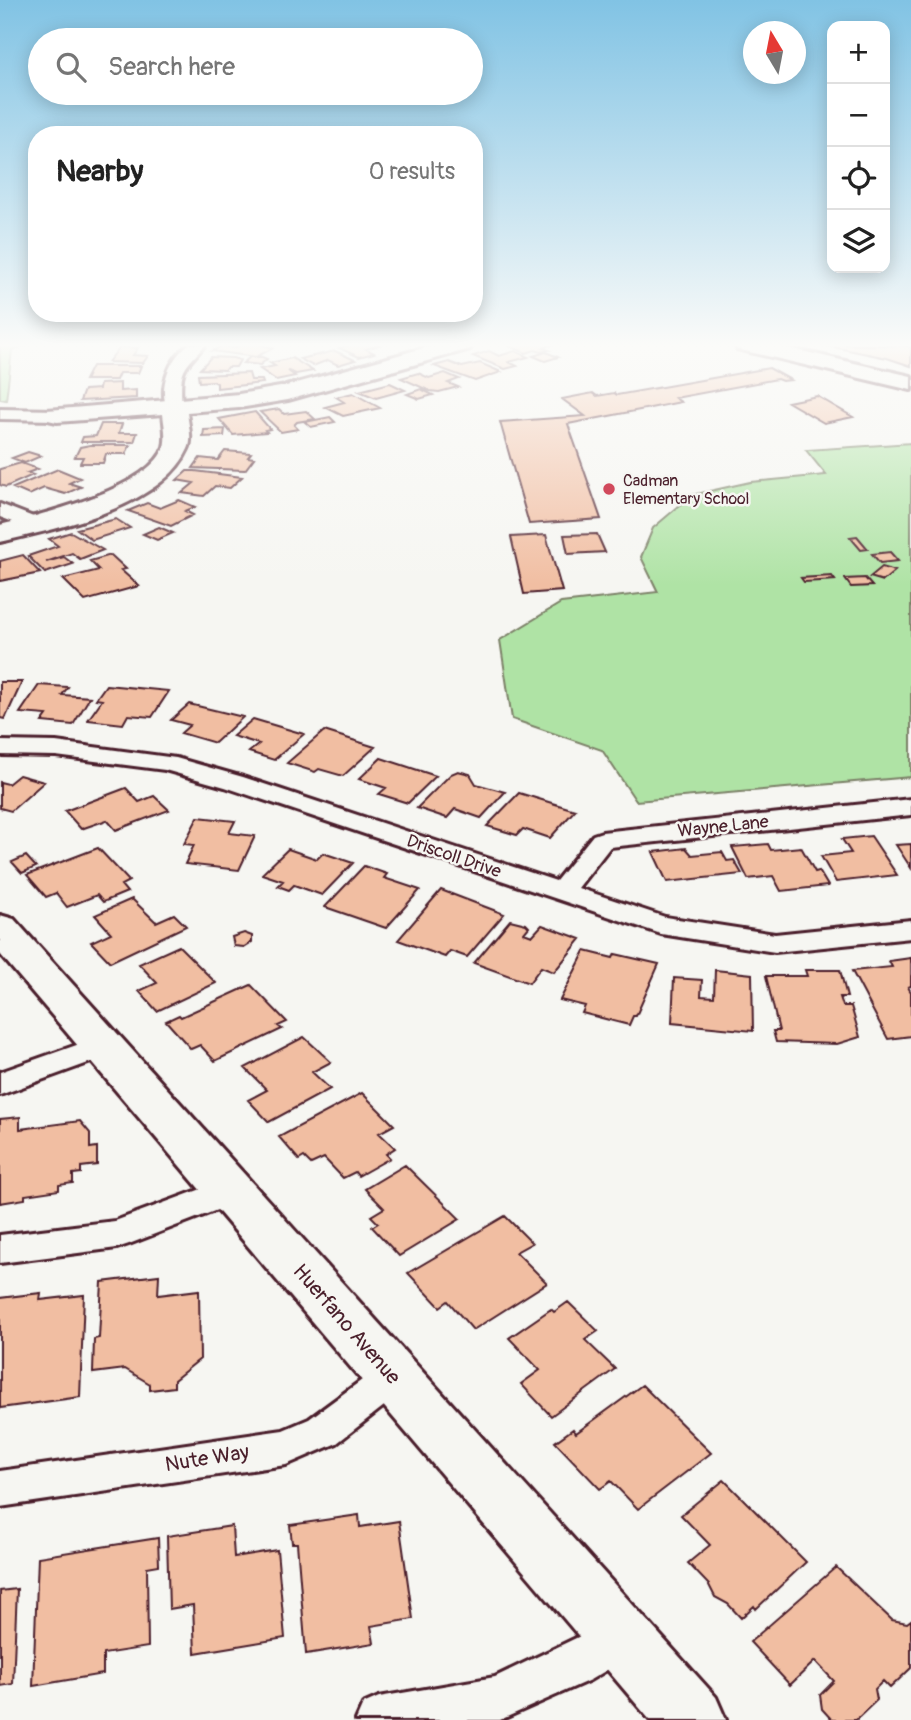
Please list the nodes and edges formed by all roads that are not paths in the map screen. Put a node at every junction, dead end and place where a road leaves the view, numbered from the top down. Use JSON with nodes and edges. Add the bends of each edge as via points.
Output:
{"nodes":[{"id":1,"x":175,"y":424,"type":"edge"},
{"id":2,"x":0,"y":510,"type":"edge"},
{"id":3,"x":34,"y":524,"type":"junction"},
{"id":4,"x":0,"y":534,"type":"edge"},
{"id":5,"x":0,"y":748,"type":"edge"},
{"id":6,"x":911,"y":807,"type":"edge"},
{"id":7,"x":561,"y":892,"type":"junction"},
{"id":8,"x":0,"y":928,"type":"edge"},
{"id":9,"x":911,"y":929,"type":"edge"},
{"id":10,"x":105,"y":1046,"type":"junction"},
{"id":11,"x":0,"y":1084,"type":"edge"},
{"id":12,"x":232,"y":1191,"type":"junction"},
{"id":13,"x":0,"y":1249,"type":"edge"},
{"id":14,"x":394,"y":1377,"type":"junction"},
{"id":15,"x":0,"y":1489,"type":"edge"},
{"id":16,"x":622,"y":1637,"type":"junction"},
{"id":17,"x":379,"y":1720,"type":"edge"},
{"id":18,"x":693,"y":1720,"type":"edge"}],
"edges":[{"from":1,"to":3,"type":"street","via":[[176,448],[161,470],[114,499]]},
{"from":2,"to":3,"type":"street"},
{"from":3,"to":4,"type":"street"},
{"from":5,"to":7,"type":"street","name":"Driscoll Drive","via":[[56,749],[167,763]]},
{"from":6,"to":7,"type":"street","name":"Wayne Lane","via":[[602,840]]},
{"from":7,"to":9,"type":"street","name":"Driscoll Drive","via":[[661,925],[775,943]]},
{"from":8,"to":10,"type":"street","name":"Huerfano Avenue"},
{"from":10,"to":11,"type":"street"},
{"from":10,"to":12,"type":"street","name":"Huerfano Avenue"},
{"from":12,"to":13,"type":"street","via":[[117,1234]]},
{"from":12,"to":14,"type":"street","name":"Huerfano Avenue"},
{"from":14,"to":15,"type":"street","name":"Nute Way","via":[[323,1431],[286,1447]]},
{"from":14,"to":16,"type":"street","name":"Huerfano Avenue"},
{"from":16,"to":17,"type":"street","via":[[496,1699]]},
{"from":16,"to":18,"type":"street","name":"Huerfano Avenue"}]}
